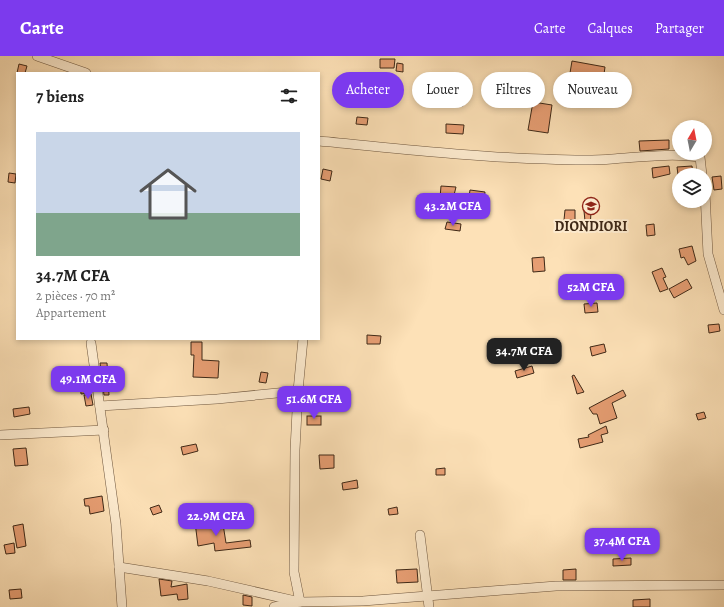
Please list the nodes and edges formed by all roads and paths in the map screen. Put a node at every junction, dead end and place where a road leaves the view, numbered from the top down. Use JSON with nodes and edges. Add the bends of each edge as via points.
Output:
{"nodes":[{"id":1,"x":38,"y":56,"type":"edge"},
{"id":2,"x":83,"y":72,"type":"edge"},
{"id":3,"x":320,"y":141,"type":"edge"},
{"id":4,"x":701,"y":168,"type":"edge"},
{"id":5,"x":706,"y":208,"type":"edge"},
{"id":6,"x":724,"y":310,"type":"edge"},
{"id":7,"x":304,"y":340,"type":"edge"},
{"id":8,"x":91,"y":342,"type":"dead end"},
{"id":9,"x":298,"y":391,"type":"junction"},
{"id":10,"x":100,"y":406,"type":"junction"},
{"id":11,"x":104,"y":430,"type":"junction"},
{"id":12,"x":0,"y":435,"type":"edge"},
{"id":13,"x":420,"y":535,"type":"dead end"},
{"id":14,"x":119,"y":567,"type":"junction"},
{"id":15,"x":724,"y":585,"type":"edge"},
{"id":16,"x":427,"y":596,"type":"junction"},
{"id":17,"x":300,"y":602,"type":"junction"},
{"id":18,"x":364,"y":604,"type":"edge"},
{"id":19,"x":122,"y":607,"type":"edge"},
{"id":20,"x":274,"y":607,"type":"edge"},
{"id":21,"x":429,"y":607,"type":"edge"}],
"edges":[{"from":1,"to":2,"type":"street"},
{"from":3,"to":4,"type":"street","via":[[453,155],[545,159],[611,160],[685,155],[700,157]]},
{"from":5,"to":6,"type":"street","via":[[708,254]]},
{"from":7,"to":9,"type":"street"},
{"from":8,"to":10,"type":"street"},
{"from":9,"to":10,"type":"street"},
{"from":9,"to":17,"type":"street","via":[[294,572]]},
{"from":10,"to":11,"type":"street"},
{"from":11,"to":12,"type":"street"},
{"from":11,"to":14,"type":"street"},
{"from":13,"to":16,"type":"street"},
{"from":14,"to":17,"type":"street","via":[[208,580]]},
{"from":14,"to":19,"type":"street"},
{"from":15,"to":16,"type":"street","via":[[556,586]]},
{"from":16,"to":18,"type":"street"},
{"from":16,"to":21,"type":"street"},
{"from":17,"to":18,"type":"street"},
{"from":17,"to":20,"type":"street"}]}
